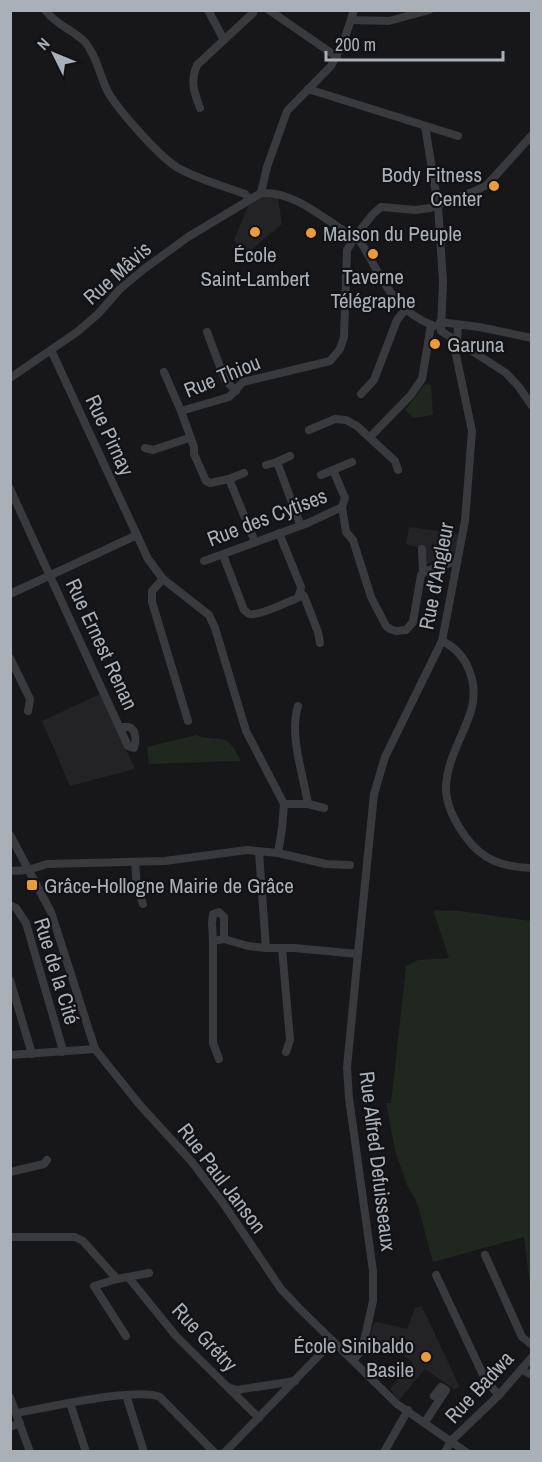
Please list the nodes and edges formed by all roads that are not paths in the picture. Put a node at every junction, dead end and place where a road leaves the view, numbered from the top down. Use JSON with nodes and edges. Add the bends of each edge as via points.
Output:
{"nodes":[{"id":1,"x":45,"y":10,"type":"edge"},
{"id":2,"x":208,"y":10,"type":"edge"},
{"id":3,"x":268,"y":10,"type":"edge"},
{"id":4,"x":354,"y":10,"type":"edge"},
{"id":5,"x":429,"y":10,"type":"edge"},
{"id":6,"x":253,"y":11,"type":"edge"},
{"id":7,"x":351,"y":20,"type":"junction"},
{"id":8,"x":224,"y":40,"type":"junction"},
{"id":9,"x":337,"y":57,"type":"junction"},
{"id":10,"x":308,"y":89,"type":"junction"},
{"id":11,"x":200,"y":108,"type":"dead end"},
{"id":12,"x":425,"y":126,"type":"junction"},
{"id":13,"x":531,"y":135,"type":"edge"},
{"id":14,"x":458,"y":136,"type":"dead end"},
{"id":15,"x":261,"y":193,"type":"junction"},
{"id":16,"x":249,"y":199,"type":"junction"},
{"id":17,"x":438,"y":206,"type":"junction"},
{"id":18,"x":354,"y":238,"type":"junction"},
{"id":19,"x":405,"y":310,"type":"junction"},
{"id":20,"x":431,"y":325,"type":"junction"},
{"id":21,"x":458,"y":326,"type":"junction"},
{"id":22,"x":441,"y":327,"type":"junction"},
{"id":23,"x":207,"y":332,"type":"dead end"},
{"id":24,"x":531,"y":338,"type":"edge"},
{"id":25,"x":457,"y":340,"type":"junction"},
{"id":26,"x":51,"y":350,"type":"junction"},
{"id":27,"x":164,"y":372,"type":"dead end"},
{"id":28,"x":10,"y":378,"type":"edge"},
{"id":29,"x":236,"y":391,"type":"junction"},
{"id":30,"x":361,"y":394,"type":"dead end"},
{"id":31,"x":531,"y":406,"type":"edge"},
{"id":32,"x":181,"y":411,"type":"junction"},
{"id":33,"x":309,"y":430,"type":"dead end"},
{"id":34,"x":370,"y":437,"type":"junction"},
{"id":35,"x":189,"y":438,"type":"junction"},
{"id":36,"x":145,"y":448,"type":"dead end"},
{"id":37,"x":290,"y":456,"type":"dead end"},
{"id":38,"x":277,"y":462,"type":"junction"},
{"id":39,"x":352,"y":462,"type":"dead end"},
{"id":40,"x":266,"y":465,"type":"dead end"},
{"id":41,"x":333,"y":470,"type":"junction"},
{"id":42,"x":398,"y":470,"type":"dead end"},
{"id":43,"x":244,"y":473,"type":"dead end"},
{"id":44,"x":321,"y":475,"type":"dead end"},
{"id":45,"x":229,"y":479,"type":"junction"},
{"id":46,"x":10,"y":489,"type":"edge"},
{"id":47,"x":342,"y":507,"type":"junction"},
{"id":48,"x":300,"y":524,"type":"junction"},
{"id":49,"x":279,"y":533,"type":"junction"},
{"id":50,"x":137,"y":535,"type":"junction"},
{"id":51,"x":255,"y":542,"type":"junction"},
{"id":52,"x":422,"y":549,"type":"dead end"},
{"id":53,"x":224,"y":555,"type":"junction"},
{"id":54,"x":204,"y":561,"type":"dead end"},
{"id":55,"x":457,"y":561,"type":"junction"},
{"id":56,"x":423,"y":573,"type":"junction"},
{"id":57,"x":51,"y":576,"type":"junction"},
{"id":58,"x":163,"y":579,"type":"junction"},
{"id":59,"x":300,"y":592,"type":"junction"},
{"id":60,"x":10,"y":594,"type":"edge"},
{"id":61,"x":442,"y":641,"type":"junction"},
{"id":62,"x":320,"y":643,"type":"dead end"},
{"id":63,"x":10,"y":658,"type":"edge"},
{"id":64,"x":298,"y":706,"type":"dead end"},
{"id":65,"x":28,"y":711,"type":"dead end"},
{"id":66,"x":188,"y":721,"type":"dead end"},
{"id":67,"x":120,"y":727,"type":"dead end"},
{"id":68,"x":284,"y":804,"type":"junction"},
{"id":69,"x":308,"y":804,"type":"junction"},
{"id":70,"x":324,"y":808,"type":"dead end"},
{"id":71,"x":372,"y":820,"type":"joint"},
{"id":72,"x":10,"y":835,"type":"edge"},
{"id":73,"x":259,"y":852,"type":"junction"},
{"id":74,"x":278,"y":853,"type":"junction"},
{"id":75,"x":135,"y":862,"type":"junction"},
{"id":76,"x":350,"y":865,"type":"dead end"},
{"id":77,"x":531,"y":868,"type":"edge"},
{"id":78,"x":28,"y":870,"type":"junction"},
{"id":79,"x":10,"y":871,"type":"edge"},
{"id":80,"x":143,"y":904,"type":"dead end"},
{"id":81,"x":10,"y":905,"type":"edge"},
{"id":82,"x":224,"y":939,"type":"junction"},
{"id":83,"x":213,"y":940,"type":"junction"},
{"id":84,"x":266,"y":948,"type":"junction"},
{"id":85,"x":282,"y":948,"type":"junction"},
{"id":86,"x":358,"y":954,"type":"junction"},
{"id":87,"x":10,"y":980,"type":"edge"},
{"id":88,"x":95,"y":1049,"type":"junction"},
{"id":89,"x":286,"y":1052,"type":"dead end"},
{"id":90,"x":62,"y":1053,"type":"junction"},
{"id":91,"x":32,"y":1054,"type":"junction"},
{"id":92,"x":10,"y":1055,"type":"edge"},
{"id":93,"x":219,"y":1059,"type":"dead end"},
{"id":94,"x":47,"y":1160,"type":"dead end"},
{"id":95,"x":10,"y":1172,"type":"edge"},
{"id":96,"x":10,"y":1236,"type":"edge"},
{"id":97,"x":485,"y":1255,"type":"dead end"},
{"id":98,"x":149,"y":1274,"type":"dead end"},
{"id":99,"x":436,"y":1275,"type":"dead end"},
{"id":100,"x":129,"y":1278,"type":"junction"},
{"id":101,"x":117,"y":1279,"type":"junction"},
{"id":102,"x":126,"y":1336,"type":"dead end"},
{"id":103,"x":333,"y":1341,"type":"junction"},
{"id":104,"x":531,"y":1345,"type":"edge"},
{"id":105,"x":531,"y":1357,"type":"edge"},
{"id":106,"x":353,"y":1360,"type":"junction"},
{"id":107,"x":522,"y":1370,"type":"junction"},
{"id":108,"x":531,"y":1375,"type":"edge"},
{"id":109,"x":294,"y":1381,"type":"junction"},
{"id":110,"x":273,"y":1384,"type":"junction"},
{"id":111,"x":227,"y":1386,"type":"junction"},
{"id":112,"x":245,"y":1389,"type":"junction"},
{"id":113,"x":126,"y":1395,"type":"junction"},
{"id":114,"x":499,"y":1395,"type":"junction"},
{"id":115,"x":10,"y":1397,"type":"edge"},
{"id":116,"x":277,"y":1399,"type":"junction"},
{"id":117,"x":440,"y":1399,"type":"dead end"},
{"id":118,"x":243,"y":1402,"type":"junction"},
{"id":119,"x":70,"y":1403,"type":"junction"},
{"id":120,"x":408,"y":1410,"type":"junction"},
{"id":121,"x":17,"y":1413,"type":"junction"},
{"id":122,"x":259,"y":1418,"type":"junction"},
{"id":123,"x":425,"y":1422,"type":"junction"},
{"id":124,"x":20,"y":1424,"type":"junction"},
{"id":125,"x":10,"y":1427,"type":"edge"},
{"id":126,"x":452,"y":1441,"type":"junction"},
{"id":127,"x":465,"y":1451,"type":"edge"},
{"id":128,"x":30,"y":1452,"type":"edge"},
{"id":129,"x":86,"y":1452,"type":"edge"},
{"id":130,"x":144,"y":1452,"type":"edge"},
{"id":131,"x":214,"y":1452,"type":"edge"},
{"id":132,"x":225,"y":1452,"type":"edge"},
{"id":133,"x":384,"y":1452,"type":"edge"},
{"id":134,"x":445,"y":1452,"type":"edge"}],
"edges":[{"from":1,"to":16,"type":"street","via":[[84,42],[108,92],[163,157],[180,170],[245,194]]},
{"from":2,"to":8,"type":"street"},
{"from":3,"to":6,"type":"street","via":[[258,15]]},
{"from":3,"to":9,"type":"street"},
{"from":4,"to":7,"type":"street"},
{"from":5,"to":7,"type":"street","via":[[389,21]]},
{"from":6,"to":8,"type":"street"},
{"from":7,"to":9,"type":"street"},
{"from":8,"to":11,"type":"street","via":[[197,64],[192,76]]},
{"from":9,"to":10,"type":"street"},
{"from":10,"to":12,"type":"street"},
{"from":10,"to":15,"type":"street","via":[[287,111]]},
{"from":12,"to":14,"type":"street"},
{"from":12,"to":17,"type":"street"},
{"from":13,"to":17,"type":"street","via":[[488,185]]},
{"from":15,"to":16,"type":"street","name":"Rue Mâvis"},
{"from":15,"to":18,"type":"street","via":[[273,192],[302,204]]},
{"from":16,"to":26,"type":"street","name":"Rue Mâvis","via":[[144,269],[98,314]]},
{"from":17,"to":18,"type":"street","via":[[416,210],[381,207]]},
{"from":17,"to":22,"type":"street","via":[[443,281]]},
{"from":18,"to":19,"type":"street","via":[[362,244],[383,284]]},
{"from":18,"to":29,"type":"street","name":"Rue Thiou","via":[[347,250],[344,337],[340,349],[330,361],[243,382]]},
{"from":19,"to":20,"type":"street"},
{"from":19,"to":30,"type":"street","via":[[396,320],[374,380]]},
{"from":20,"to":22,"type":"street"},
{"from":20,"to":34,"type":"street","via":[[422,379]]},
{"from":21,"to":22,"type":"street"},
{"from":21,"to":24,"type":"street"},
{"from":21,"to":25,"type":"street","name":"Rue d'Angleur"},
{"from":22,"to":25,"type":"street"},
{"from":23,"to":29,"type":"street","via":[[225,380]]},
{"from":25,"to":31,"type":"street","via":[[506,373]]},
{"from":25,"to":55,"type":"street","name":"Rue d'Angleur","via":[[458,366],[472,431],[465,521]]},
{"from":26,"to":28,"type":"street","name":"Rue Mâvis"},
{"from":26,"to":50,"type":"street","name":"Rue Pirnay"},
{"from":27,"to":32,"type":"street"},
{"from":29,"to":32,"type":"street","name":"Rue Thiou","via":[[229,397]]},
{"from":32,"to":35,"type":"street"},
{"from":33,"to":34,"type":"street","via":[[340,419],[351,422]]},
{"from":34,"to":42,"type":"street","via":[[395,461]]},
{"from":35,"to":36,"type":"street","via":[[153,450]]},
{"from":35,"to":45,"type":"street","via":[[206,481]]},
{"from":37,"to":38,"type":"street"},
{"from":38,"to":40,"type":"street"},
{"from":38,"to":48,"type":"street"},
{"from":39,"to":41,"type":"street"},
{"from":41,"to":44,"type":"street"},
{"from":41,"to":47,"type":"street","via":[[345,498]]},
{"from":43,"to":45,"type":"street"},
{"from":45,"to":51,"type":"street"},
{"from":46,"to":57,"type":"street","name":"Rue Ernest Renan"},
{"from":47,"to":48,"type":"street","name":"Rue des Cytises"},
{"from":47,"to":56,"type":"street","via":[[346,532],[386,626],[406,630],[413,622]]},
{"from":48,"to":49,"type":"street","name":"Rue des Cytises"},
{"from":49,"to":51,"type":"street","name":"Rue des Cytises"},
{"from":49,"to":59,"type":"street"},
{"from":50,"to":57,"type":"street"},
{"from":50,"to":58,"type":"street","name":"Rue Pirnay"},
{"from":51,"to":53,"type":"street","name":"Rue des Cytises"},
{"from":52,"to":56,"type":"street"},
{"from":53,"to":54,"type":"street","name":"Rue des Cytises"},
{"from":53,"to":59,"type":"street","via":[[247,613],[298,598]]},
{"from":55,"to":56,"type":"street"},
{"from":55,"to":61,"type":"street","name":"Rue d'Angleur"},
{"from":57,"to":60,"type":"street"},
{"from":57,"to":67,"type":"street","name":"Rue Ernest Renan"},
{"from":58,"to":66,"type":"street","via":[[152,591],[152,602]]},
{"from":58,"to":68,"type":"street","name":"Rue Pirnay","via":[[209,615],[243,725]]},
{"from":59,"to":62,"type":"street"},
{"from":61,"to":71,"type":"street","name":"Rue d'Angleur","via":[[385,757],[374,794]]},
{"from":61,"to":77,"type":"street","via":[[465,660],[473,694],[451,759],[446,787],[454,821],[474,849],[500,865]]},
{"from":63,"to":65,"type":"street","via":[[30,699]]},
{"from":64,"to":69,"type":"street","via":[[297,743]]},
{"from":68,"to":69,"type":"street"},
{"from":68,"to":74,"type":"street"},
{"from":69,"to":70,"type":"street"},
{"from":71,"to":86,"type":"street","name":"Rue Alfred Defuisseaux"},
{"from":72,"to":78,"type":"street","name":"Rue Paul Janson"},
{"from":73,"to":74,"type":"street"},
{"from":73,"to":75,"type":"street"},
{"from":73,"to":84,"type":"street"},
{"from":74,"to":76,"type":"street"},
{"from":75,"to":78,"type":"street","via":[[47,864]]},
{"from":75,"to":80,"type":"street"},
{"from":78,"to":79,"type":"street"},
{"from":78,"to":88,"type":"street","name":"Rue Paul Janson","via":[[51,912]]},
{"from":81,"to":90,"type":"street","name":"Rue de la Cité","via":[[26,922]]},
{"from":82,"to":83,"type":"street"},
{"from":82,"to":83,"type":"street","via":[[224,917],[219,912],[213,914]]},
{"from":82,"to":84,"type":"street"},
{"from":83,"to":93,"type":"street","via":[[213,1043]]},
{"from":84,"to":85,"type":"street"},
{"from":85,"to":86,"type":"street"},
{"from":85,"to":89,"type":"street","via":[[290,1040]]},
{"from":86,"to":106,"type":"street","name":"Rue Alfred Defuisseaux","via":[[347,1067],[374,1271],[373,1301],[362,1350]]},
{"from":87,"to":91,"type":"street"},
{"from":88,"to":90,"type":"street"},
{"from":88,"to":103,"type":"street","name":"Rue Paul Janson","via":[[192,1162],[281,1289]]},
{"from":90,"to":91,"type":"street"},
{"from":91,"to":92,"type":"street"},
{"from":94,"to":95,"type":"street"},
{"from":96,"to":101,"type":"street","via":[[75,1237]]},
{"from":97,"to":104,"type":"street","via":[[522,1337]]},
{"from":98,"to":100,"type":"street"},
{"from":99,"to":114,"type":"street","via":[[486,1381]]},
{"from":100,"to":101,"type":"street"},
{"from":100,"to":111,"type":"street","name":"Rue Grétry","via":[[176,1336]]},
{"from":101,"to":102,"type":"street","via":[[94,1286]]},
{"from":103,"to":106,"type":"street","name":"Rue Paul Janson"},
{"from":103,"to":109,"type":"street"},
{"from":105,"to":107,"type":"street","name":"Rue Badwa"},
{"from":106,"to":120,"type":"street","name":"Rue Paul Janson"},
{"from":107,"to":108,"type":"street"},
{"from":107,"to":114,"type":"street","name":"Rue Badwa"},
{"from":109,"to":110,"type":"street"},
{"from":109,"to":116,"type":"street"},
{"from":110,"to":112,"type":"street"},
{"from":110,"to":116,"type":"street","via":[[279,1392]]},
{"from":111,"to":112,"type":"street"},
{"from":111,"to":118,"type":"street","name":"Rue Grétry"},
{"from":112,"to":118,"type":"street","via":[[240,1395]]},
{"from":113,"to":119,"type":"street"},
{"from":113,"to":130,"type":"street"},
{"from":113,"to":131,"type":"street","via":[[160,1397]]},
{"from":114,"to":126,"type":"street","name":"Rue Badwa"},
{"from":115,"to":121,"type":"street"},
{"from":116,"to":122,"type":"street"},
{"from":117,"to":123,"type":"street"},
{"from":118,"to":122,"type":"street","name":"Rue Grétry"},
{"from":119,"to":121,"type":"street"},
{"from":119,"to":129,"type":"street"},
{"from":120,"to":123,"type":"street","name":"Rue Paul Janson"},
{"from":120,"to":133,"type":"street"},
{"from":121,"to":124,"type":"street"},
{"from":122,"to":132,"type":"street"},
{"from":123,"to":126,"type":"street","name":"Rue Paul Janson"},
{"from":124,"to":125,"type":"street"},
{"from":124,"to":128,"type":"street"},
{"from":126,"to":127,"type":"street","name":"Rue Paul Janson"},
{"from":126,"to":134,"type":"street","name":"Rue Badwa"}]}
